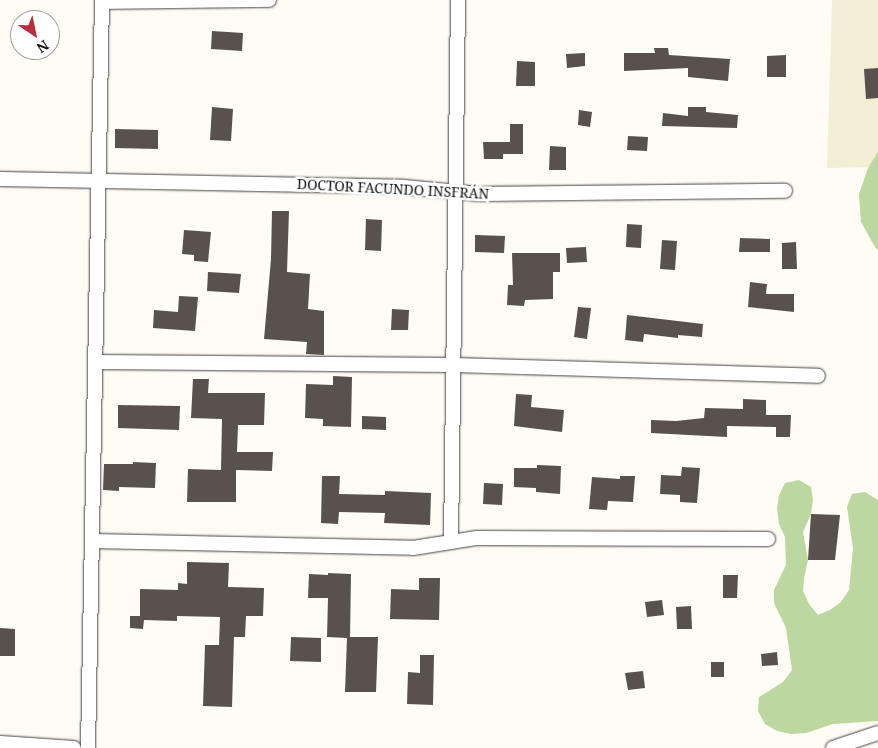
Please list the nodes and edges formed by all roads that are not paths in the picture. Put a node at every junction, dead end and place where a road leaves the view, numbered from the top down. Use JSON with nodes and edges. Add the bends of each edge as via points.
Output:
{"nodes":[{"id":1,"x":269,"y":0,"type":"edge"},
{"id":2,"x":458,"y":0,"type":"edge"},
{"id":3,"x":102,"y":1,"type":"edge"},
{"id":4,"x":0,"y":179,"type":"edge"},
{"id":5,"x":99,"y":180,"type":"junction"},
{"id":6,"x":785,"y":191,"type":"dead end"},
{"id":7,"x":456,"y":192,"type":"junction"},
{"id":8,"x":95,"y":362,"type":"junction"},
{"id":9,"x":453,"y":365,"type":"junction"},
{"id":10,"x":818,"y":376,"type":"dead end"},
{"id":11,"x":768,"y":539,"type":"dead end"},
{"id":12,"x":92,"y":540,"type":"junction"},
{"id":13,"x":451,"y":542,"type":"junction"},
{"id":14,"x":878,"y":733,"type":"edge"},
{"id":15,"x":0,"y":743,"type":"edge"},
{"id":16,"x":74,"y":748,"type":"edge"},
{"id":17,"x":88,"y":748,"type":"edge"},
{"id":18,"x":833,"y":748,"type":"edge"}],
"edges":[{"from":1,"to":3,"type":"street"},
{"from":2,"to":7,"type":"street"},
{"from":3,"to":5,"type":"street"},
{"from":4,"to":5,"type":"street","name":"DOCTOR FACUNDO INSFRÁN"},
{"from":5,"to":7,"type":"street","name":"DOCTOR FACUNDO INSFRÁN","via":[[404,187]]},
{"from":5,"to":8,"type":"street"},
{"from":6,"to":7,"type":"street","name":"DOCTOR FACUNDO INSFRÁN"},
{"from":7,"to":9,"type":"street"},
{"from":8,"to":9,"type":"street"},
{"from":8,"to":12,"type":"street"},
{"from":9,"to":10,"type":"street"},
{"from":9,"to":13,"type":"street"},
{"from":11,"to":13,"type":"street","via":[[477,538]]},
{"from":12,"to":13,"type":"street","via":[[413,548]]},
{"from":12,"to":17,"type":"street"},
{"from":14,"to":18,"type":"street"},
{"from":15,"to":16,"type":"street"}]}
